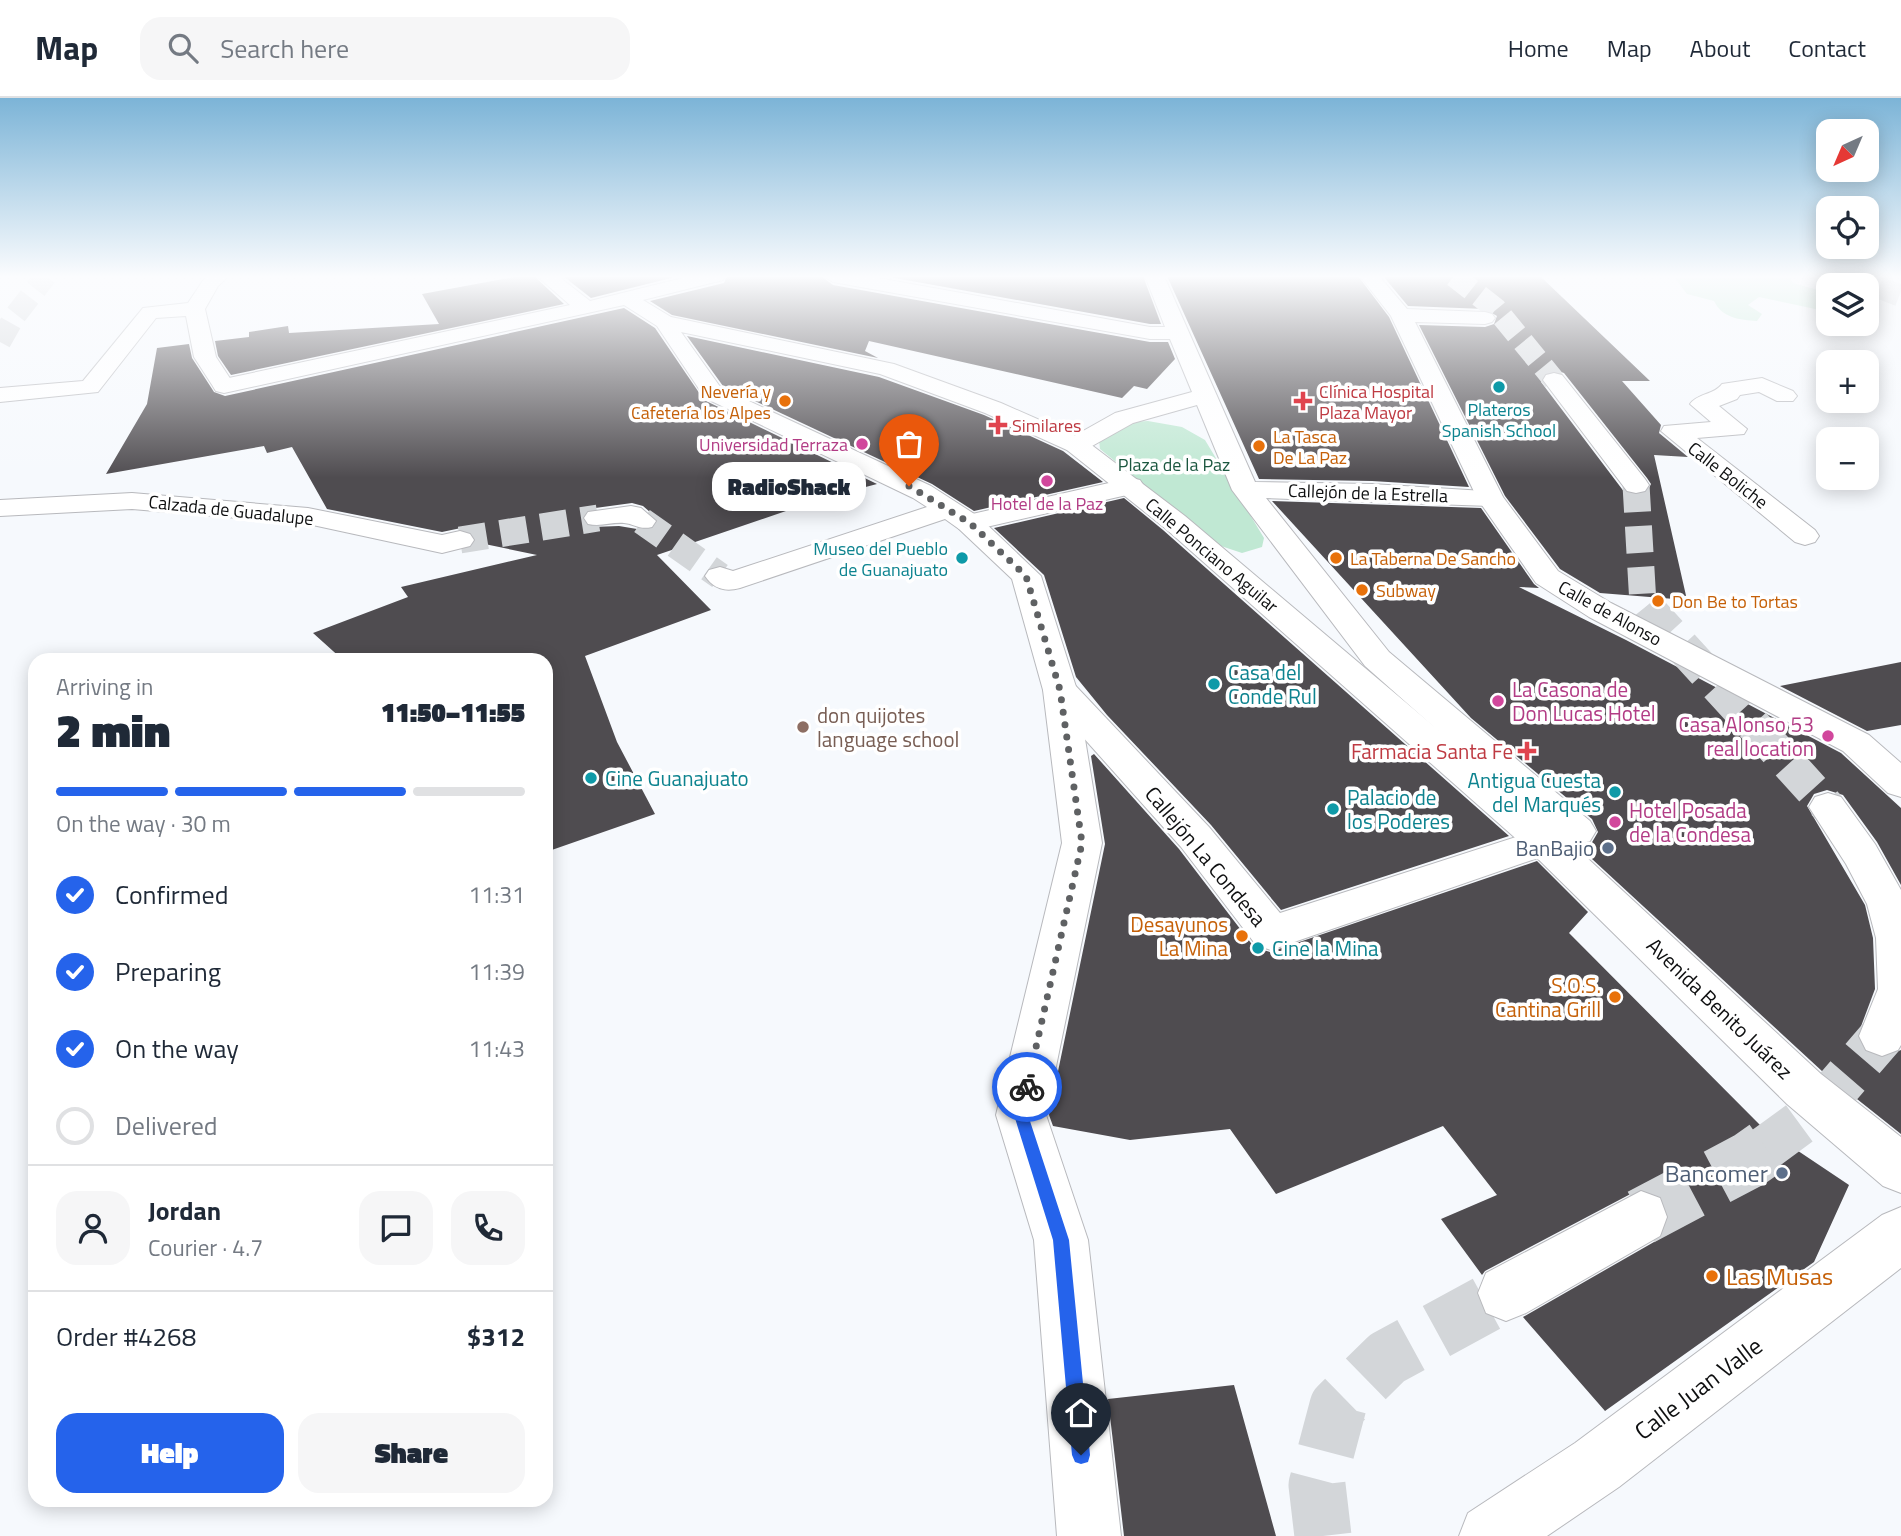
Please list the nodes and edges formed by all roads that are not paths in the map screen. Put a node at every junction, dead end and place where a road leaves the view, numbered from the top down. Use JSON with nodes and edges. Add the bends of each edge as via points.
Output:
{"nodes":[{"id":1,"x":125,"y":343,"type":"edge"},
{"id":2,"x":202,"y":343,"type":"edge"},
{"id":3,"x":423,"y":343,"type":"edge"},
{"id":4,"x":679,"y":343,"type":"edge"},
{"id":5,"x":764,"y":343,"type":"edge"},
{"id":6,"x":1182,"y":343,"type":"edge"},
{"id":7,"x":1415,"y":343,"type":"edge"},
{"id":8,"x":1554,"y":380,"type":"tunnel mouth"},
{"id":9,"x":0,"y":395,"type":"edge"},
{"id":10,"x":1205,"y":396,"type":"junction"},
{"id":11,"x":1785,"y":396,"type":"dead end"},
{"id":12,"x":1076,"y":445,"type":"junction"},
{"id":13,"x":1636,"y":485,"type":"tunnel mouth"},
{"id":14,"x":1130,"y":486,"type":"junction"},
{"id":15,"x":1245,"y":490,"type":"junction"},
{"id":16,"x":1490,"y":498,"type":"junction"},
{"id":17,"x":0,"y":508,"type":"edge"},
{"id":18,"x":959,"y":516,"type":"junction"},
{"id":19,"x":1805,"y":536,"type":"dead end"},
{"id":20,"x":460,"y":540,"type":"tunnel mouth"},
{"id":21,"x":724,"y":579,"type":"dead end"},
{"id":22,"x":1060,"y":690,"type":"junction"},
{"id":23,"x":1901,"y":784,"type":"edge"},
{"id":24,"x":1828,"y":807,"type":"tunnel mouth"},
{"id":25,"x":1560,"y":836,"type":"junction"},
{"id":26,"x":1882,"y":1036,"type":"tunnel mouth"},
{"id":27,"x":1901,"y":1169,"type":"edge"},
{"id":28,"x":1641,"y":1217,"type":"tunnel mouth"},
{"id":29,"x":1901,"y":1234,"type":"edge"},
{"id":30,"x":1506,"y":1293,"type":"tunnel mouth"},
{"id":31,"x":1089,"y":1536,"type":"edge"},
{"id":32,"x":1491,"y":1536,"type":"edge"}],
"edges":[{"from":1,"to":9,"type":"street","via":[[90,387]]},
{"from":2,"to":3,"type":"street","via":[[205,357],[224,386]]},
{"from":4,"to":18,"type":"street","via":[[713,393],[914,488]]},
{"from":5,"to":12,"type":"street","name":"Calle Ponciano Aguilar","via":[[886,369],[993,408]]},
{"from":6,"to":10,"type":"street"},
{"from":7,"to":16,"type":"street","name":"Calle de Alonso"},
{"from":8,"to":13,"type":"street"},
{"from":10,"to":12,"type":"street","via":[[1124,418]]},
{"from":10,"to":15,"type":"street"},
{"from":11,"to":19,"type":"street","name":"Calle Boliche","via":[[1762,385],[1730,389],[1729,394],[1702,404],[1735,429],[1673,430]]},
{"from":12,"to":14,"type":"street","name":"Calle Ponciano Aguilar"},
{"from":14,"to":18,"type":"street"},
{"from":14,"to":25,"type":"street","name":"Calle Ponciano Aguilar"},
{"from":15,"to":16,"type":"street","name":"Callejón de la Estrella"},
{"from":15,"to":25,"type":"street","via":[[1377,659]]},
{"from":16,"to":23,"type":"street","name":"Calle de Alonso","via":[[1547,577],[1600,610],[1856,743]]},
{"from":17,"to":20,"type":"street","name":"Calzada de Guadalupe","via":[[132,501],[308,516],[442,544]]},
{"from":18,"to":21,"type":"street"},
{"from":18,"to":22,"type":"street","via":[[1026,576]]},
{"from":22,"to":25,"type":"street","name":"Callejón La Condesa","via":[[1195,837],[1271,933]]},
{"from":22,"to":31,"type":"street","via":[[1082,843],[1021,1115],[1061,1240]]},
{"from":24,"to":26,"type":"street","via":[[1888,904],[1897,938],[1900,989]]},
{"from":25,"to":27,"type":"street","name":"Avenida Benito Juárez","via":[[1804,1089]]},
{"from":28,"to":30,"type":"street"},
{"from":29,"to":32,"type":"street","name":"Calle Juan Valle","via":[[1597,1465]]}]}
